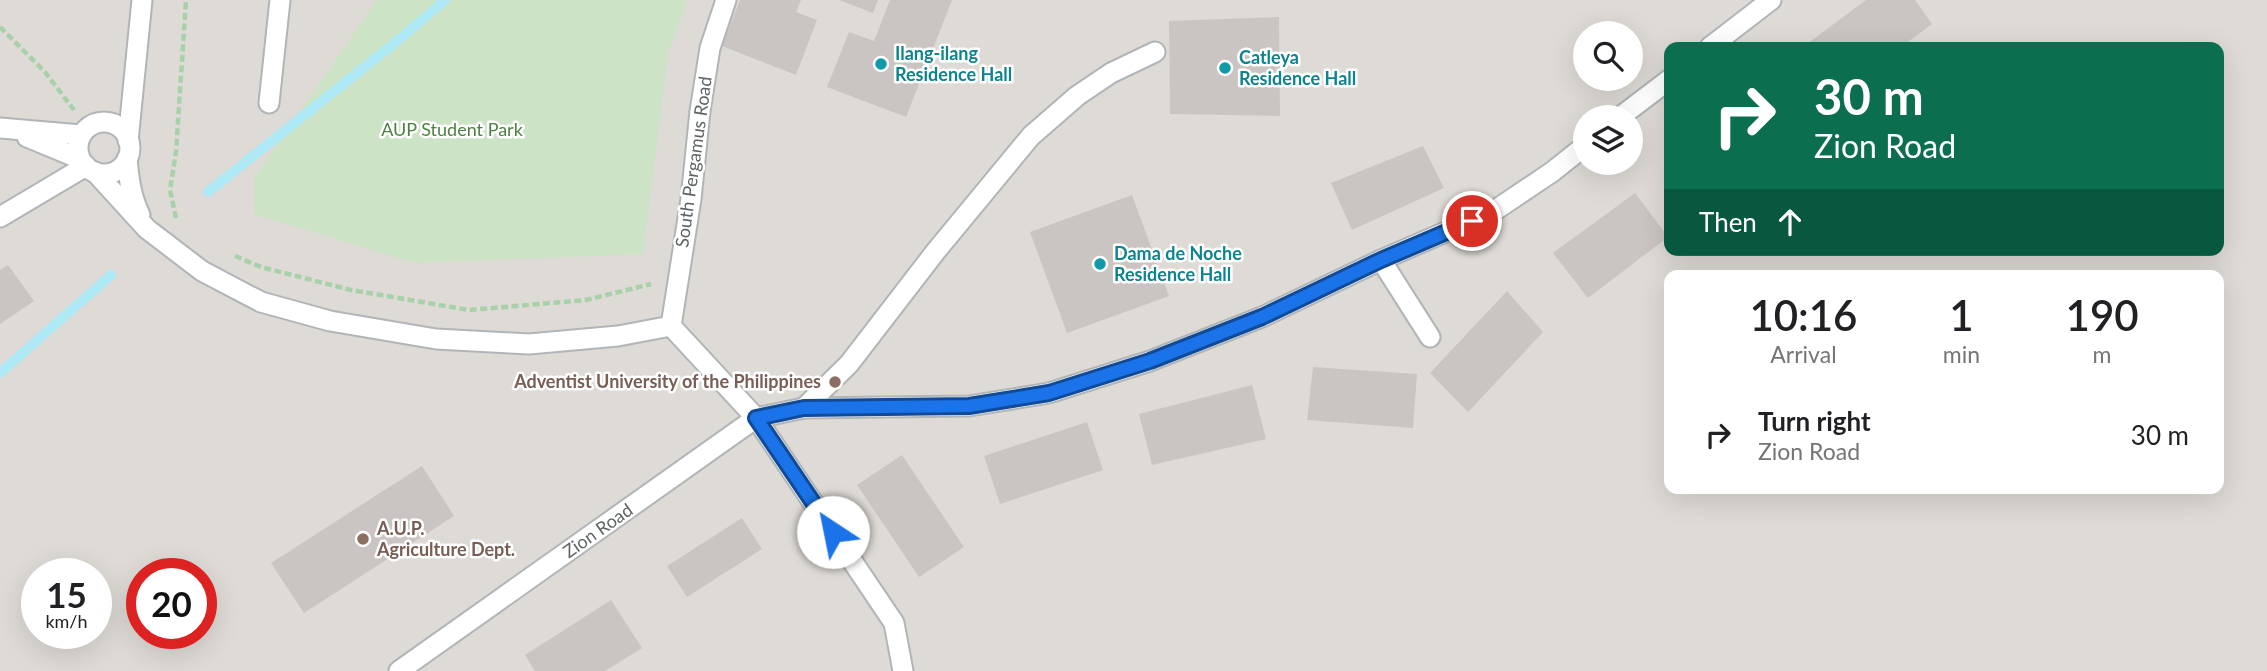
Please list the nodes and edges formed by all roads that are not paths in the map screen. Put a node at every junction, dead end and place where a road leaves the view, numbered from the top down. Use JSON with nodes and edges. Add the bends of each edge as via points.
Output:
{"nodes":[{"id":1,"x":142,"y":0,"type":"edge"},
{"id":2,"x":280,"y":0,"type":"edge"},
{"id":3,"x":726,"y":0,"type":"edge"},
{"id":4,"x":1771,"y":0,"type":"edge"},
{"id":5,"x":1716,"y":42,"type":"edge"},
{"id":6,"x":1155,"y":52,"type":"dead end"},
{"id":7,"x":133,"y":84,"type":"junction"},
{"id":8,"x":1664,"y":84,"type":"edge"},
{"id":9,"x":269,"y":103,"type":"dead end"},
{"id":10,"x":1636,"y":105,"type":"edge"},
{"id":11,"x":4,"y":128,"type":"edge"},
{"id":12,"x":90,"y":128,"type":"junction"},
{"id":13,"x":128,"y":150,"type":"junction"},
{"id":14,"x":1573,"y":154,"type":"edge"},
{"id":15,"x":87,"y":166,"type":"junction"},
{"id":16,"x":0,"y":217,"type":"edge"},
{"id":17,"x":147,"y":229,"type":"junction"},
{"id":18,"x":1381,"y":260,"type":"junction"},
{"id":19,"x":671,"y":326,"type":"junction"},
{"id":20,"x":1430,"y":337,"type":"dead end"},
{"id":21,"x":804,"y":408,"type":"junction"},
{"id":22,"x":756,"y":418,"type":"junction"},
{"id":23,"x":399,"y":671,"type":"edge"},
{"id":24,"x":903,"y":671,"type":"edge"}],
"edges":[{"from":1,"to":7,"type":"lane"},
{"from":2,"to":9,"type":"lane"},
{"from":3,"to":19,"type":"lane","name":"South Pergamus Road","via":[[710,48]]},
{"from":4,"to":5,"type":"lane"},
{"from":6,"to":21,"type":"lane","via":[[1077,96],[1031,136],[849,364]]},
{"from":7,"to":12,"type":"lane","via":[[110,115]]},
{"from":7,"to":13,"type":"lane"},
{"from":8,"to":10,"type":"lane"},
{"from":11,"to":12,"type":"lane"},
{"from":11,"to":15,"type":"lane"},
{"from":12,"to":13,"type":"lane","via":[[115,125],[124,132]]},
{"from":12,"to":15,"type":"lane","via":[[78,148]]},
{"from":13,"to":15,"type":"lane","via":[[122,167],[114,172]]},
{"from":13,"to":17,"type":"lane","via":[[134,203]]},
{"from":14,"to":18,"type":"lane","name":"Zion Road","via":[[1494,211]]},
{"from":15,"to":16,"type":"lane"},
{"from":15,"to":17,"type":"lane"},
{"from":17,"to":19,"type":"lane","via":[[202,271],[261,302],[330,321],[436,339],[529,344]]},
{"from":18,"to":20,"type":"lane"},
{"from":18,"to":21,"type":"lane","name":"Zion Road","via":[[1262,317],[1150,361],[1049,393],[969,406]]},
{"from":19,"to":22,"type":"lane"},
{"from":21,"to":22,"type":"lane","name":"Zion Road"},
{"from":22,"to":23,"type":"lane","name":"Zion Road"},
{"from":22,"to":24,"type":"lane","via":[[894,623]]}]}
